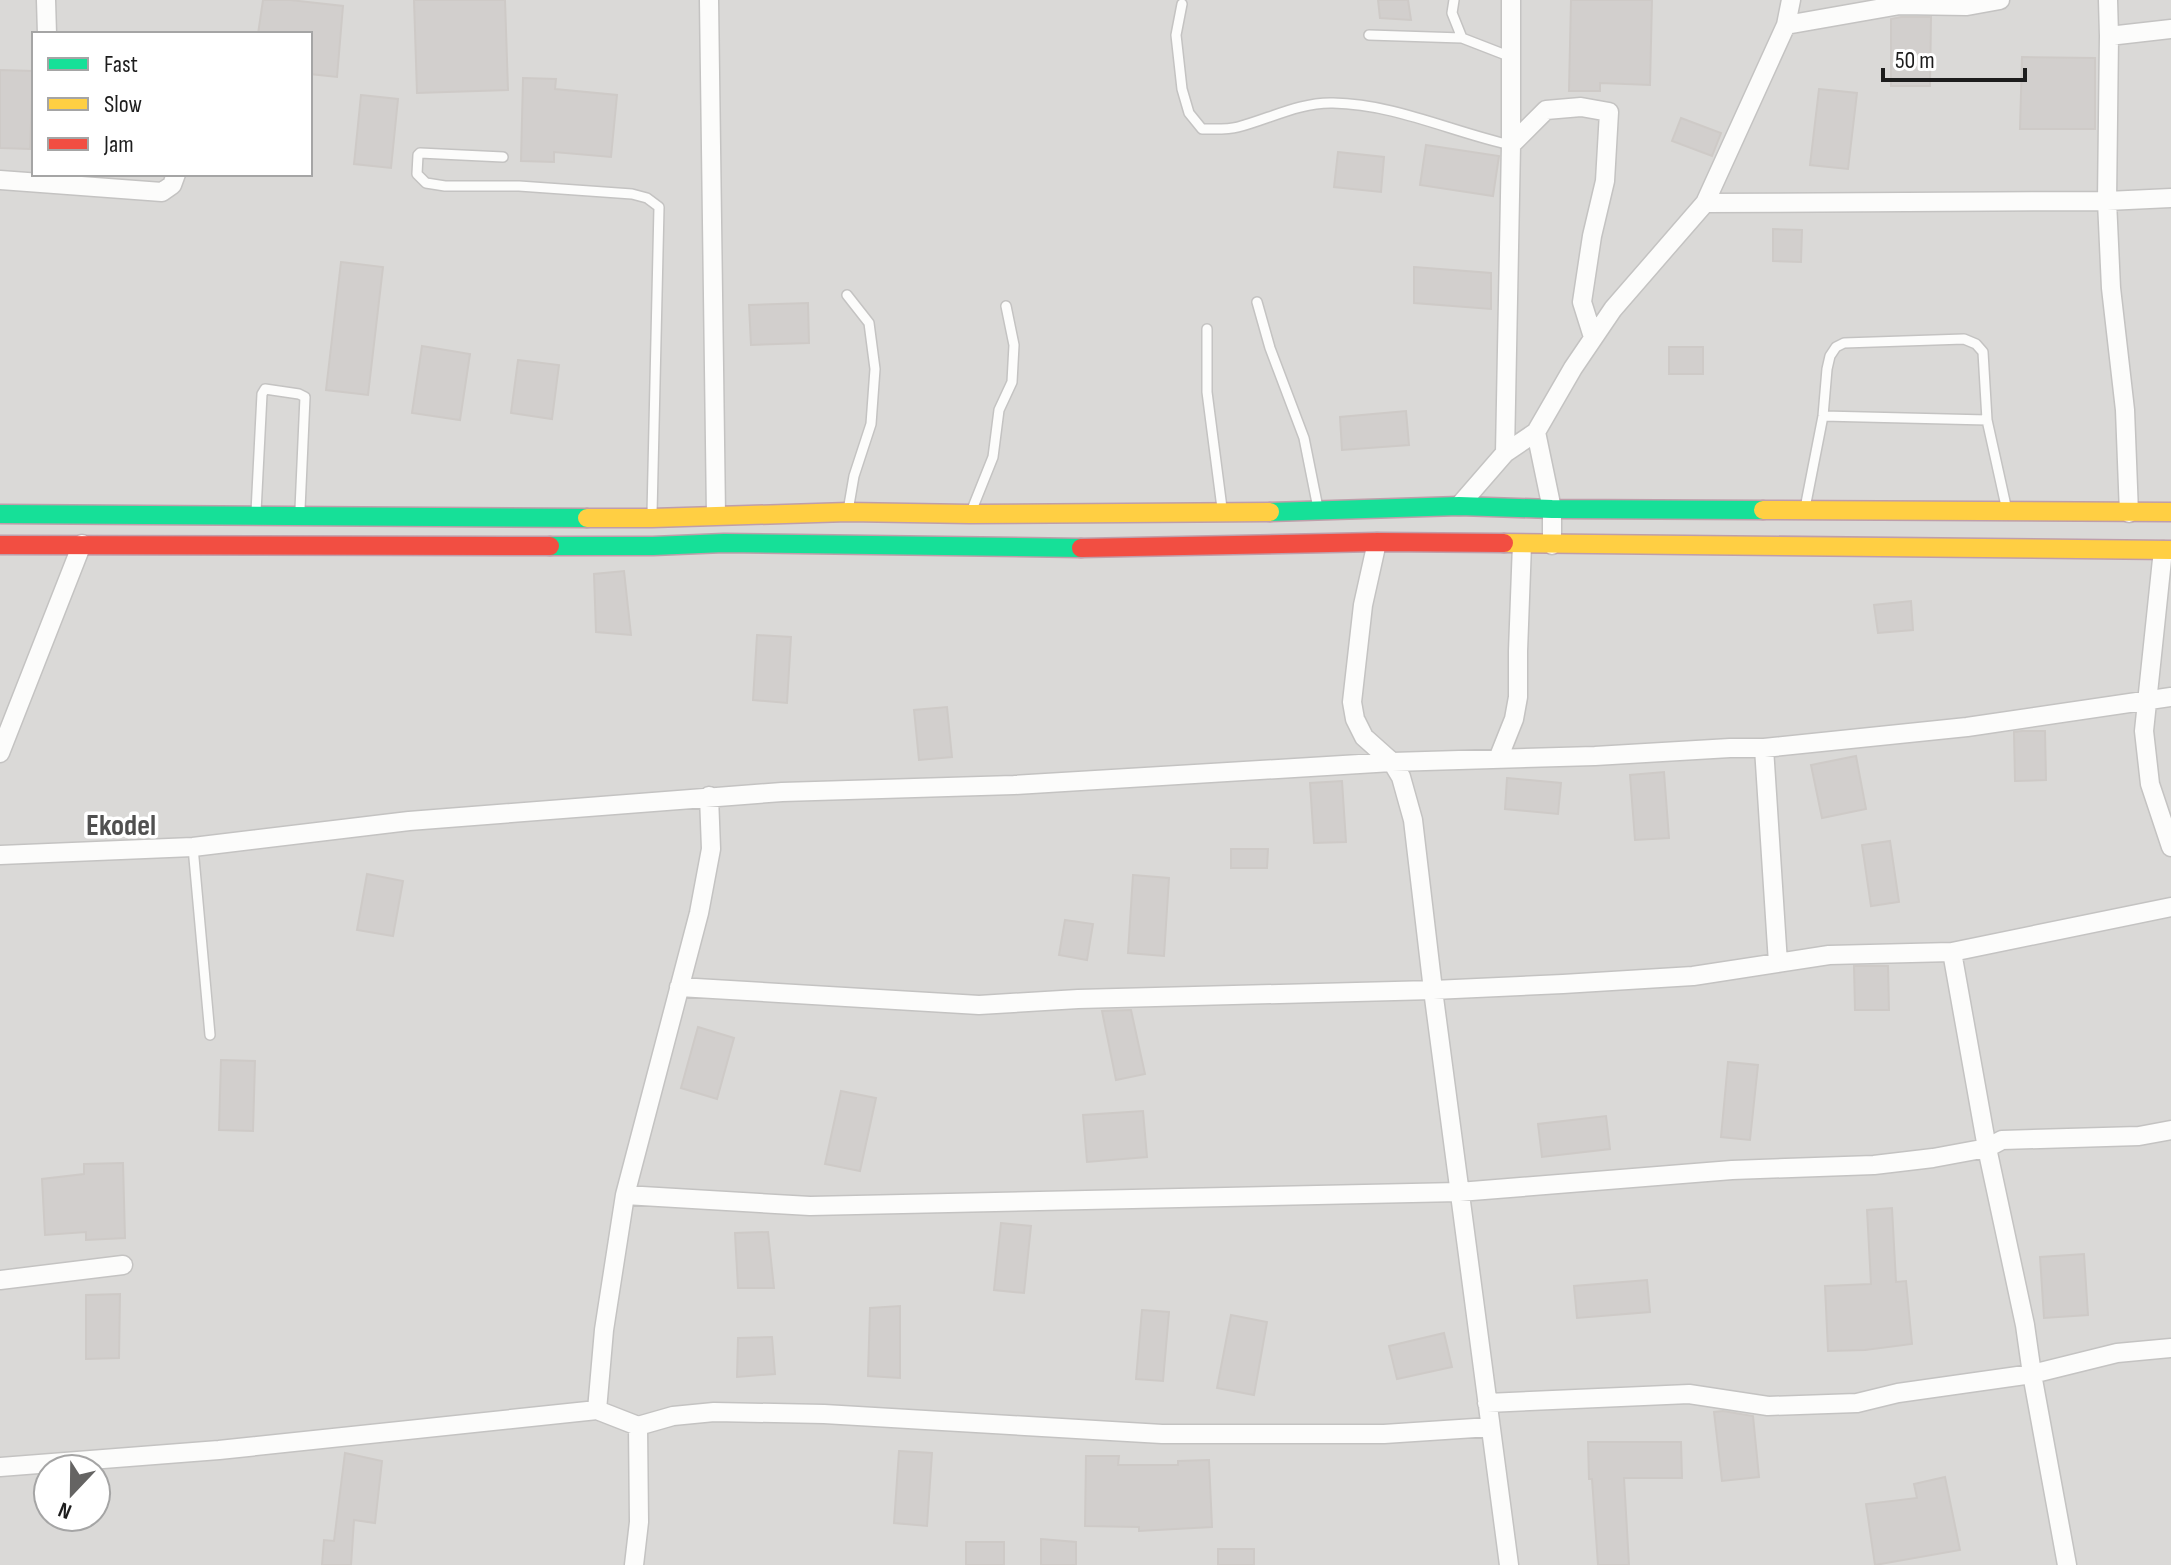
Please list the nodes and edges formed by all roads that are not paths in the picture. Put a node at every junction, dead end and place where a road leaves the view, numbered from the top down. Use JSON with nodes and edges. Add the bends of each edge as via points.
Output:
{"nodes":[{"id":1,"x":46,"y":0,"type":"edge"},
{"id":2,"x":709,"y":0,"type":"edge"},
{"id":3,"x":1454,"y":0,"type":"edge"},
{"id":4,"x":1511,"y":0,"type":"edge"},
{"id":5,"x":1791,"y":0,"type":"edge"},
{"id":6,"x":2000,"y":0,"type":"edge"},
{"id":7,"x":2108,"y":0,"type":"edge"},
{"id":8,"x":1182,"y":4,"type":"dead end"},
{"id":9,"x":1786,"y":25,"type":"junction"},
{"id":10,"x":2171,"y":29,"type":"edge"},
{"id":11,"x":47,"y":32,"type":"edge"},
{"id":12,"x":1369,"y":35,"type":"dead end"},
{"id":13,"x":2109,"y":36,"type":"junction"},
{"id":14,"x":1462,"y":38,"type":"junction"},
{"id":15,"x":1511,"y":57,"type":"junction"},
{"id":16,"x":1511,"y":145,"type":"junction"},
{"id":17,"x":503,"y":157,"type":"dead end"},
{"id":18,"x":175,"y":176,"type":"edge"},
{"id":19,"x":53,"y":178,"type":"edge"},
{"id":20,"x":0,"y":180,"type":"edge"},
{"id":21,"x":2171,"y":198,"type":"edge"},
{"id":22,"x":2107,"y":201,"type":"junction"},
{"id":23,"x":1705,"y":203,"type":"junction"},
{"id":24,"x":847,"y":295,"type":"dead end"},
{"id":25,"x":1257,"y":302,"type":"dead end"},
{"id":26,"x":1006,"y":306,"type":"dead end"},
{"id":27,"x":1207,"y":329,"type":"dead end"},
{"id":28,"x":1593,"y":337,"type":"junction"},
{"id":29,"x":1823,"y":416,"type":"junction"},
{"id":30,"x":1987,"y":420,"type":"junction"},
{"id":31,"x":1536,"y":432,"type":"junction"},
{"id":32,"x":1505,"y":453,"type":"junction"},
{"id":33,"x":1459,"y":506,"type":"junction"},
{"id":34,"x":1552,"y":509,"type":"junction"},
{"id":35,"x":1222,"y":511,"type":"junction"},
{"id":36,"x":1804,"y":511,"type":"junction"},
{"id":37,"x":848,"y":512,"type":"junction"},
{"id":38,"x":1319,"y":512,"type":"junction"},
{"id":39,"x":2007,"y":512,"type":"junction"},
{"id":40,"x":2171,"y":512,"type":"edge"},
{"id":41,"x":2129,"y":513,"type":"junction"},
{"id":42,"x":0,"y":514,"type":"edge"},
{"id":43,"x":970,"y":514,"type":"junction"},
{"id":44,"x":716,"y":515,"type":"junction"},
{"id":45,"x":256,"y":516,"type":"junction"},
{"id":46,"x":299,"y":517,"type":"junction"},
{"id":47,"x":652,"y":518,"type":"junction"},
{"id":48,"x":1377,"y":542,"type":"junction"},
{"id":49,"x":82,"y":544,"type":"junction"},
{"id":50,"x":1522,"y":544,"type":"junction"},
{"id":51,"x":0,"y":545,"type":"edge"},
{"id":52,"x":1552,"y":545,"type":"junction"},
{"id":53,"x":2167,"y":550,"type":"edge"},
{"id":54,"x":2171,"y":697,"type":"edge"},
{"id":55,"x":2147,"y":701,"type":"junction"},
{"id":56,"x":1764,"y":748,"type":"junction"},
{"id":57,"x":0,"y":753,"type":"edge"},
{"id":58,"x":1498,"y":759,"type":"junction"},
{"id":59,"x":1392,"y":762,"type":"junction"},
{"id":60,"x":709,"y":796,"type":"junction"},
{"id":61,"x":193,"y":847,"type":"junction"},
{"id":62,"x":2171,"y":847,"type":"edge"},
{"id":63,"x":0,"y":855,"type":"edge"},
{"id":64,"x":2171,"y":907,"type":"edge"},
{"id":65,"x":1952,"y":952,"type":"junction"},
{"id":66,"x":1778,"y":963,"type":"junction"},
{"id":67,"x":679,"y":987,"type":"junction"},
{"id":68,"x":1433,"y":990,"type":"junction"},
{"id":69,"x":210,"y":1035,"type":"dead end"},
{"id":70,"x":2171,"y":1130,"type":"edge"},
{"id":71,"x":1987,"y":1148,"type":"junction"},
{"id":72,"x":1459,"y":1192,"type":"junction"},
{"id":73,"x":625,"y":1195,"type":"junction"},
{"id":74,"x":123,"y":1265,"type":"dead end"},
{"id":75,"x":0,"y":1280,"type":"edge"},
{"id":76,"x":2171,"y":1348,"type":"edge"},
{"id":77,"x":2032,"y":1374,"type":"junction"},
{"id":78,"x":1487,"y":1403,"type":"junction"},
{"id":79,"x":597,"y":1410,"type":"junction"},
{"id":80,"x":638,"y":1426,"type":"junction"},
{"id":81,"x":1490,"y":1427,"type":"junction"},
{"id":82,"x":0,"y":1467,"type":"edge"},
{"id":83,"x":1511,"y":1564,"type":"edge"},
{"id":84,"x":634,"y":1565,"type":"edge"},
{"id":85,"x":2067,"y":1565,"type":"edge"}],
"edges":[{"from":1,"to":11,"type":"street"},
{"from":2,"to":44,"type":"street"},
{"from":3,"to":14,"type":"lane","via":[[1452,13]]},
{"from":4,"to":15,"type":"street"},
{"from":5,"to":9,"type":"street"},
{"from":6,"to":9,"type":"street","via":[[1967,6],[1900,5]]},
{"from":7,"to":13,"type":"street"},
{"from":8,"to":16,"type":"lane","via":[[1176,35],[1182,89],[1189,113],[1202,129],[1235,128],[1331,102],[1383,109]]},
{"from":9,"to":23,"type":"street"},
{"from":10,"to":13,"type":"street"},
{"from":12,"to":14,"type":"lane"},
{"from":13,"to":22,"type":"street"},
{"from":14,"to":15,"type":"lane"},
{"from":15,"to":16,"type":"street"},
{"from":16,"to":28,"type":"street","via":[[1546,110],[1581,107],[1609,112],[1605,181],[1582,302]]},
{"from":16,"to":32,"type":"street"},
{"from":17,"to":47,"type":"lane","via":[[420,153],[417,174],[426,183],[445,186],[632,194],[659,207]]},
{"from":18,"to":19,"type":"street","via":[[162,192]]},
{"from":19,"to":20,"type":"street"},
{"from":21,"to":22,"type":"street"},
{"from":22,"to":23,"type":"street"},
{"from":22,"to":41,"type":"street"},
{"from":23,"to":28,"type":"street"},
{"from":24,"to":37,"type":"lane","via":[[869,323],[875,369],[871,424]]},
{"from":25,"to":38,"type":"lane","via":[[1304,438]]},
{"from":26,"to":43,"type":"lane","via":[[1014,345],[1012,382],[999,410],[993,457]]},
{"from":27,"to":35,"type":"lane","via":[[1207,392]]},
{"from":28,"to":31,"type":"street"},
{"from":29,"to":30,"type":"lane"},
{"from":29,"to":30,"type":"lane","via":[[1827,369],[1836,347],[1964,339],[1983,352]]},
{"from":29,"to":36,"type":"lane"},
{"from":30,"to":39,"type":"lane"},
{"from":31,"to":32,"type":"street"},
{"from":31,"to":34,"type":"street"},
{"from":32,"to":33,"type":"street"},
{"from":33,"to":34,"type":"highway"},
{"from":33,"to":38,"type":"highway"},
{"from":34,"to":36,"type":"highway"},
{"from":34,"to":52,"type":"street"},
{"from":35,"to":38,"type":"highway"},
{"from":35,"to":43,"type":"highway"},
{"from":36,"to":39,"type":"highway"},
{"from":37,"to":43,"type":"highway"},
{"from":37,"to":44,"type":"highway"},
{"from":39,"to":41,"type":"highway"},
{"from":40,"to":41,"type":"highway"},
{"from":42,"to":45,"type":"highway"},
{"from":44,"to":47,"type":"highway"},
{"from":45,"to":46,"type":"highway"},
{"from":45,"to":46,"type":"lane","via":[[265,389],[305,397]]},
{"from":46,"to":47,"type":"highway"},
{"from":48,"to":49,"type":"highway","via":[[1097,548]]},
{"from":48,"to":50,"type":"highway"},
{"from":48,"to":59,"type":"street","via":[[1363,605],[1352,702],[1364,737]]},
{"from":49,"to":51,"type":"highway"},
{"from":49,"to":57,"type":"street"},
{"from":50,"to":52,"type":"highway"},
{"from":50,"to":58,"type":"street","via":[[1518,697]]},
{"from":52,"to":53,"type":"highway"},
{"from":53,"to":55,"type":"street"},
{"from":54,"to":55,"type":"street"},
{"from":55,"to":56,"type":"street"},
{"from":55,"to":62,"type":"street","via":[[2144,731],[2150,784]]},
{"from":56,"to":58,"type":"street"},
{"from":56,"to":66,"type":"street"},
{"from":58,"to":59,"type":"street"},
{"from":59,"to":60,"type":"street","via":[[1014,785]]},
{"from":59,"to":68,"type":"street","via":[[1413,820]]},
{"from":60,"to":61,"type":"street","via":[[409,821]]},
{"from":60,"to":67,"type":"street","via":[[711,849]]},
{"from":61,"to":63,"type":"street"},
{"from":61,"to":69,"type":"lane"},
{"from":64,"to":65,"type":"street"},
{"from":65,"to":66,"type":"street","via":[[1829,955]]},
{"from":65,"to":71,"type":"street"},
{"from":66,"to":68,"type":"street","via":[[1693,976]]},
{"from":67,"to":68,"type":"street","via":[[979,1005]]},
{"from":67,"to":73,"type":"street"},
{"from":68,"to":72,"type":"street"},
{"from":70,"to":71,"type":"street","via":[[2139,1136],[2002,1140]]},
{"from":71,"to":72,"type":"street","via":[[1874,1165],[1732,1170]]},
{"from":71,"to":77,"type":"street"},
{"from":72,"to":73,"type":"street","via":[[810,1206]]},
{"from":72,"to":78,"type":"street"},
{"from":73,"to":79,"type":"street"},
{"from":74,"to":75,"type":"street"},
{"from":76,"to":77,"type":"street","via":[[2117,1353]]},
{"from":77,"to":78,"type":"street","via":[[1857,1403],[1803,1406],[1689,1394]]},
{"from":77,"to":85,"type":"street"},
{"from":78,"to":81,"type":"street"},
{"from":79,"to":80,"type":"street"},
{"from":79,"to":82,"type":"street"},
{"from":80,"to":81,"type":"street","via":[[714,1412],[1162,1434],[1384,1434]]},
{"from":80,"to":84,"type":"street"},
{"from":81,"to":83,"type":"street"}]}
